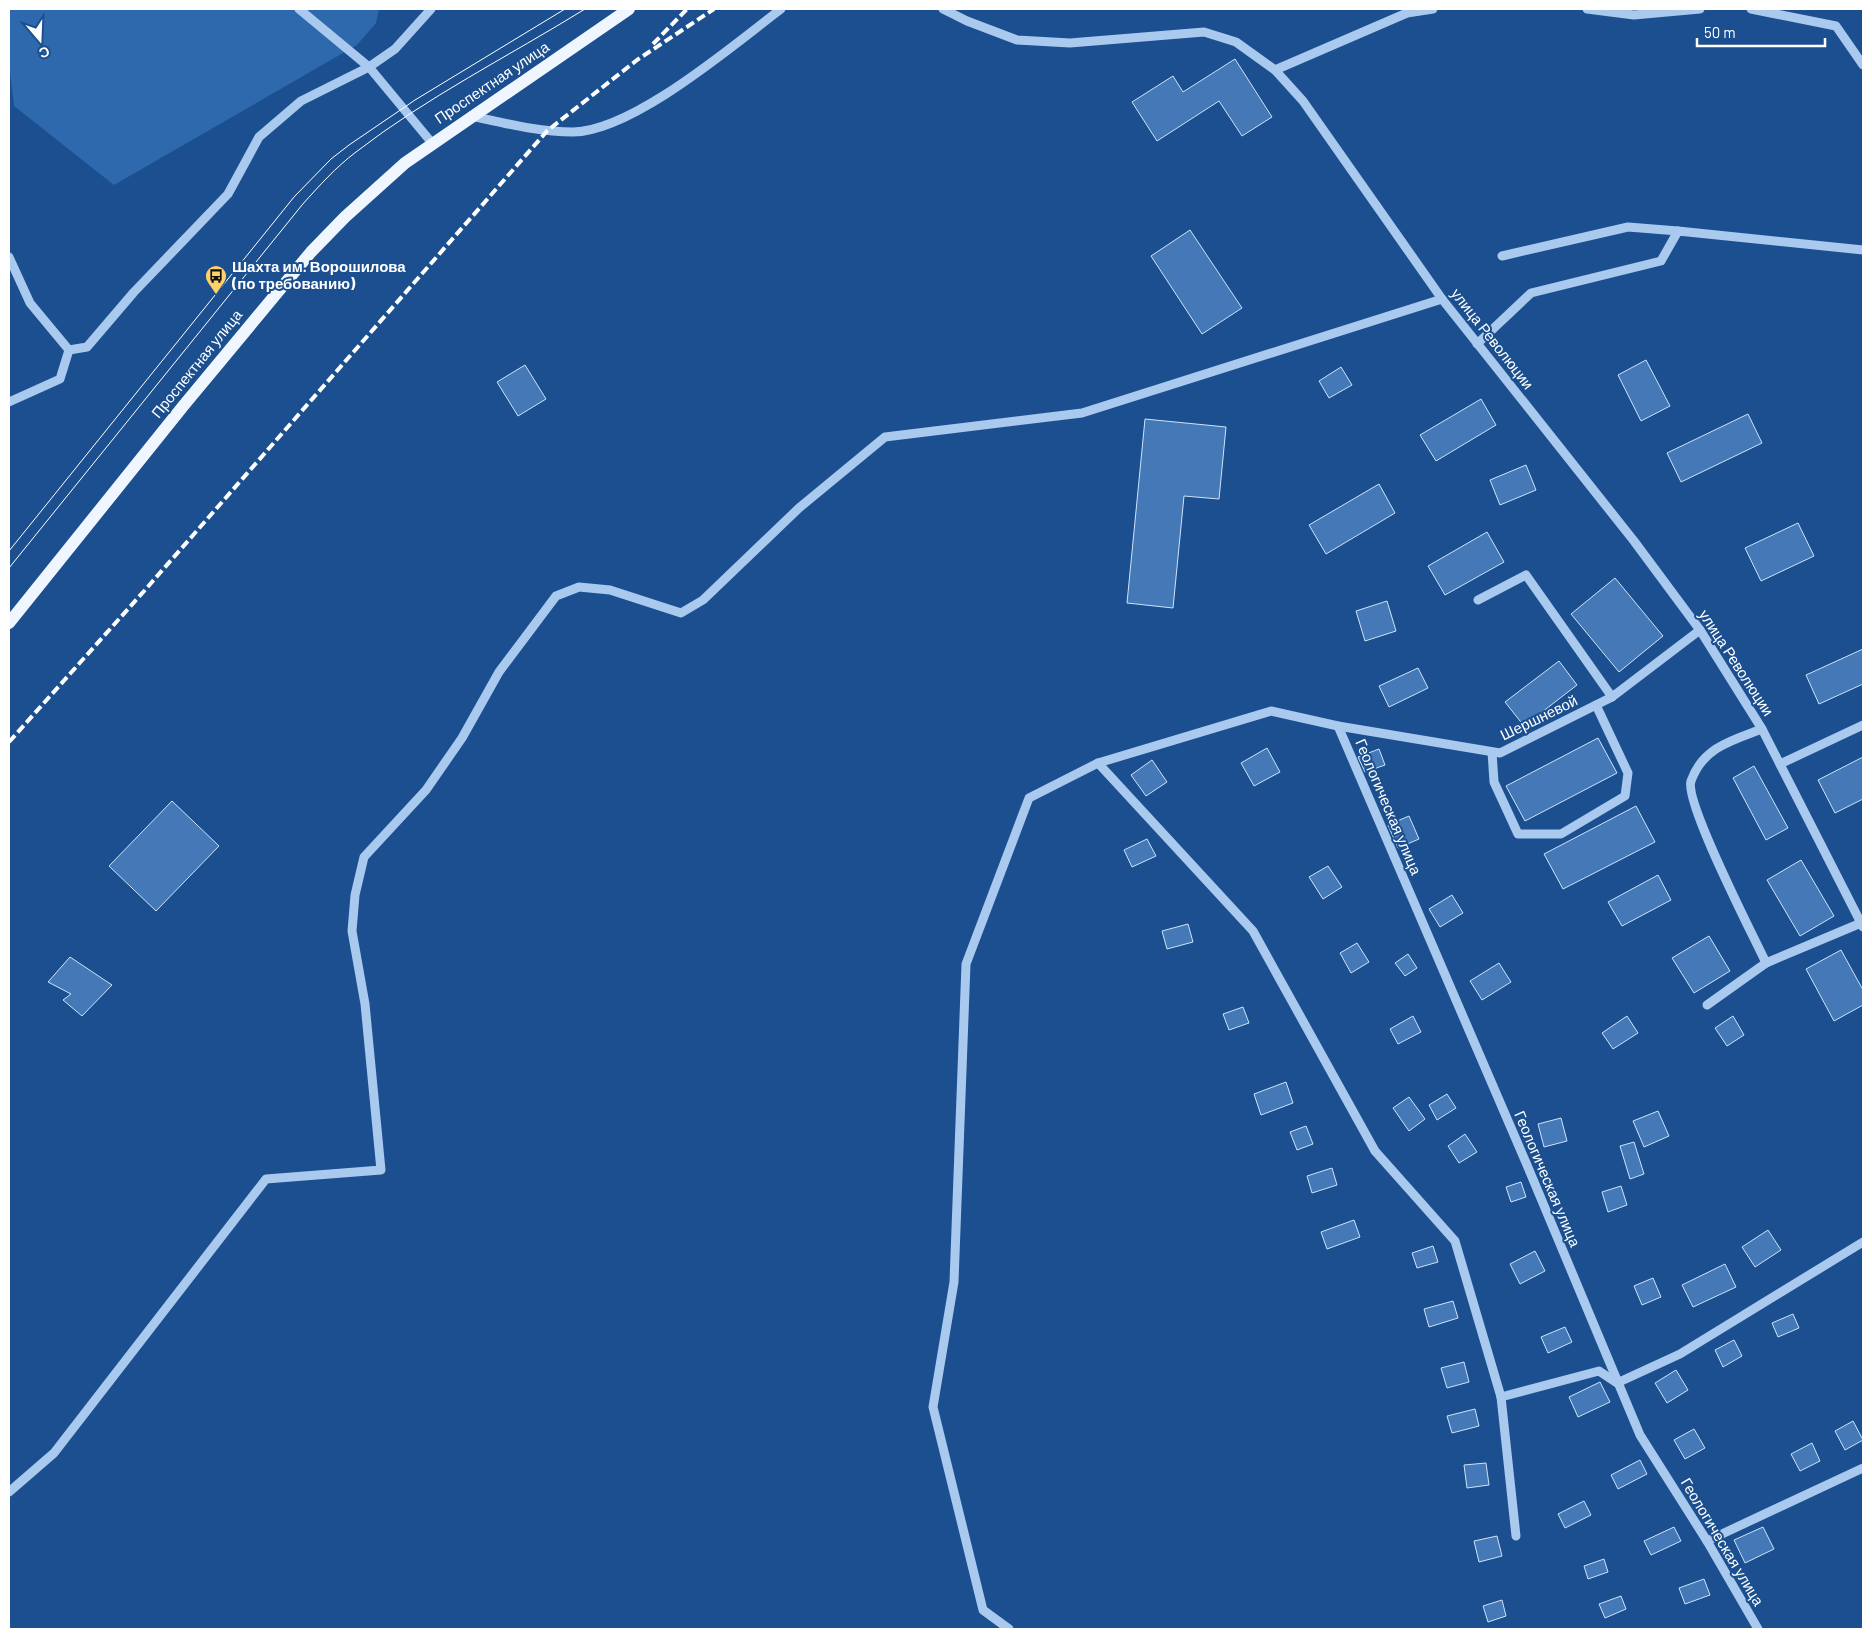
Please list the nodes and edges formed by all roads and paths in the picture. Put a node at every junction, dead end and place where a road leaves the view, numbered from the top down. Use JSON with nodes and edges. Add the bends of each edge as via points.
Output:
{"nodes":[{"id":1,"x":299,"y":9,"type":"edge"},
{"id":2,"x":431,"y":9,"type":"edge"},
{"id":3,"x":629,"y":9,"type":"edge"},
{"id":4,"x":780,"y":9,"type":"edge"},
{"id":5,"x":942,"y":9,"type":"edge"},
{"id":6,"x":1433,"y":9,"type":"edge"},
{"id":7,"x":1587,"y":9,"type":"edge"},
{"id":8,"x":1700,"y":9,"type":"edge"},
{"id":9,"x":1751,"y":9,"type":"edge"},
{"id":10,"x":1863,"y":65,"type":"edge"},
{"id":11,"x":370,"y":67,"type":"junction"},
{"id":12,"x":1275,"y":70,"type":"junction"},
{"id":13,"x":471,"y":116,"type":"junction"},
{"id":14,"x":432,"y":143,"type":"junction"},
{"id":15,"x":1678,"y":231,"type":"junction"},
{"id":16,"x":1863,"y":250,"type":"edge"},
{"id":17,"x":1502,"y":256,"type":"dead end"},
{"id":18,"x":9,"y":257,"type":"edge"},
{"id":19,"x":1442,"y":298,"type":"junction"},
{"id":20,"x":1477,"y":344,"type":"junction"},
{"id":21,"x":69,"y":350,"type":"junction"},
{"id":22,"x":9,"y":402,"type":"edge"},
{"id":23,"x":1478,"y":600,"type":"dead end"},
{"id":24,"x":9,"y":623,"type":"edge"},
{"id":25,"x":1700,"y":630,"type":"junction"},
{"id":26,"x":1612,"y":697,"type":"junction"},
{"id":27,"x":1596,"y":705,"type":"junction"},
{"id":28,"x":1863,"y":724,"type":"edge"},
{"id":29,"x":1338,"y":726,"type":"junction"},
{"id":30,"x":1762,"y":729,"type":"junction"},
{"id":31,"x":1492,"y":752,"type":"junction"},
{"id":32,"x":1098,"y":763,"type":"junction"},
{"id":33,"x":1780,"y":764,"type":"junction"},
{"id":34,"x":1862,"y":925,"type":"edge"},
{"id":35,"x":1766,"y":963,"type":"junction"},
{"id":36,"x":1707,"y":1005,"type":"dead end"},
{"id":37,"x":1863,"y":1242,"type":"edge"},
{"id":38,"x":1617,"y":1383,"type":"junction"},
{"id":39,"x":1501,"y":1397,"type":"junction"},
{"id":40,"x":1863,"y":1468,"type":"edge"},
{"id":41,"x":9,"y":1492,"type":"edge"},
{"id":42,"x":1516,"y":1536,"type":"dead end"},
{"id":43,"x":1707,"y":1541,"type":"junction"},
{"id":44,"x":1009,"y":1629,"type":"edge"},
{"id":45,"x":1758,"y":1629,"type":"edge"}],
"edges":[{"from":1,"to":11,"type":"street"},
{"from":2,"to":11,"type":"street","via":[[395,49]]},
{"from":3,"to":13,"type":"main road","name":"Проспектная улица"},
{"from":4,"to":13,"type":"street","via":[[711,62],[638,111],[608,124],[575,132]]},
{"from":5,"to":12,"type":"street","name":"улица Революции","via":[[1016,40],[1070,43],[1204,32],[1236,42]]},
{"from":6,"to":12,"type":"street","via":[[1407,13]]},
{"from":7,"to":8,"type":"street","via":[[1634,15]]},
{"from":9,"to":10,"type":"street","via":[[1836,26]]},
{"from":11,"to":14,"type":"street"},
{"from":11,"to":21,"type":"street","via":[[301,101],[259,137],[228,194],[134,292],[87,347]]},
{"from":12,"to":19,"type":"street","name":"улица Революции","via":[[1303,101]]},
{"from":13,"to":14,"type":"main road","name":"Проспектная улица"},
{"from":14,"to":24,"type":"main road","name":"Проспектная улица","via":[[373,189],[311,252]]},
{"from":15,"to":16,"type":"street"},
{"from":15,"to":17,"type":"street","via":[[1628,227]]},
{"from":15,"to":20,"type":"street","via":[[1661,261],[1531,293]]},
{"from":18,"to":21,"type":"street","via":[[30,304]]},
{"from":19,"to":20,"type":"street","name":"улица Революции"},
{"from":19,"to":41,"type":"street","via":[[1082,413],[885,437],[799,508],[703,600],[681,613],[610,590],[579,587],[556,596],[498,672],[462,738],[426,790],[364,857],[355,895],[352,931],[365,1004],[381,1170],[266,1179],[54,1453]]},
{"from":20,"to":25,"type":"street","name":"улица Революции","via":[[1634,541]]},
{"from":21,"to":22,"type":"street","via":[[60,380]]},
{"from":23,"to":26,"type":"street","via":[[1526,575]]},
{"from":25,"to":26,"type":"street","name":"Шершневой"},
{"from":25,"to":30,"type":"street","name":"улица Революции"},
{"from":26,"to":27,"type":"street","name":"Шершневой"},
{"from":27,"to":31,"type":"street","name":"Шершневой","via":[[1500,753]]},
{"from":27,"to":31,"type":"street","via":[[1628,773],[1624,796],[1561,834],[1518,834],[1494,782]]},
{"from":28,"to":33,"type":"street"},
{"from":29,"to":31,"type":"street","name":"Шершневой"},
{"from":29,"to":32,"type":"street","name":"Шершневой","via":[[1271,711]]},
{"from":29,"to":38,"type":"street","name":"Геологическая улица"},
{"from":30,"to":33,"type":"street","name":"улица Революции"},
{"from":30,"to":35,"type":"street","via":[[1717,746],[1700,765],[1691,782],[1695,806],[1706,833]]},
{"from":32,"to":39,"type":"street","via":[[1253,930],[1375,1150],[1455,1241]]},
{"from":32,"to":44,"type":"street","name":"Шершневой","via":[[1029,798],[966,964],[954,1282],[933,1407],[983,1610]]},
{"from":33,"to":34,"type":"street","name":"улица Революции"},
{"from":34,"to":35,"type":"street"},
{"from":35,"to":36,"type":"street"},
{"from":37,"to":38,"type":"street","via":[[1680,1354]]},
{"from":38,"to":39,"type":"street","via":[[1600,1371]]},
{"from":38,"to":43,"type":"street","name":"Геологическая улица","via":[[1640,1435]]},
{"from":39,"to":42,"type":"street"},
{"from":40,"to":43,"type":"street"},
{"from":43,"to":45,"type":"street","name":"Геологическая улица"}]}
